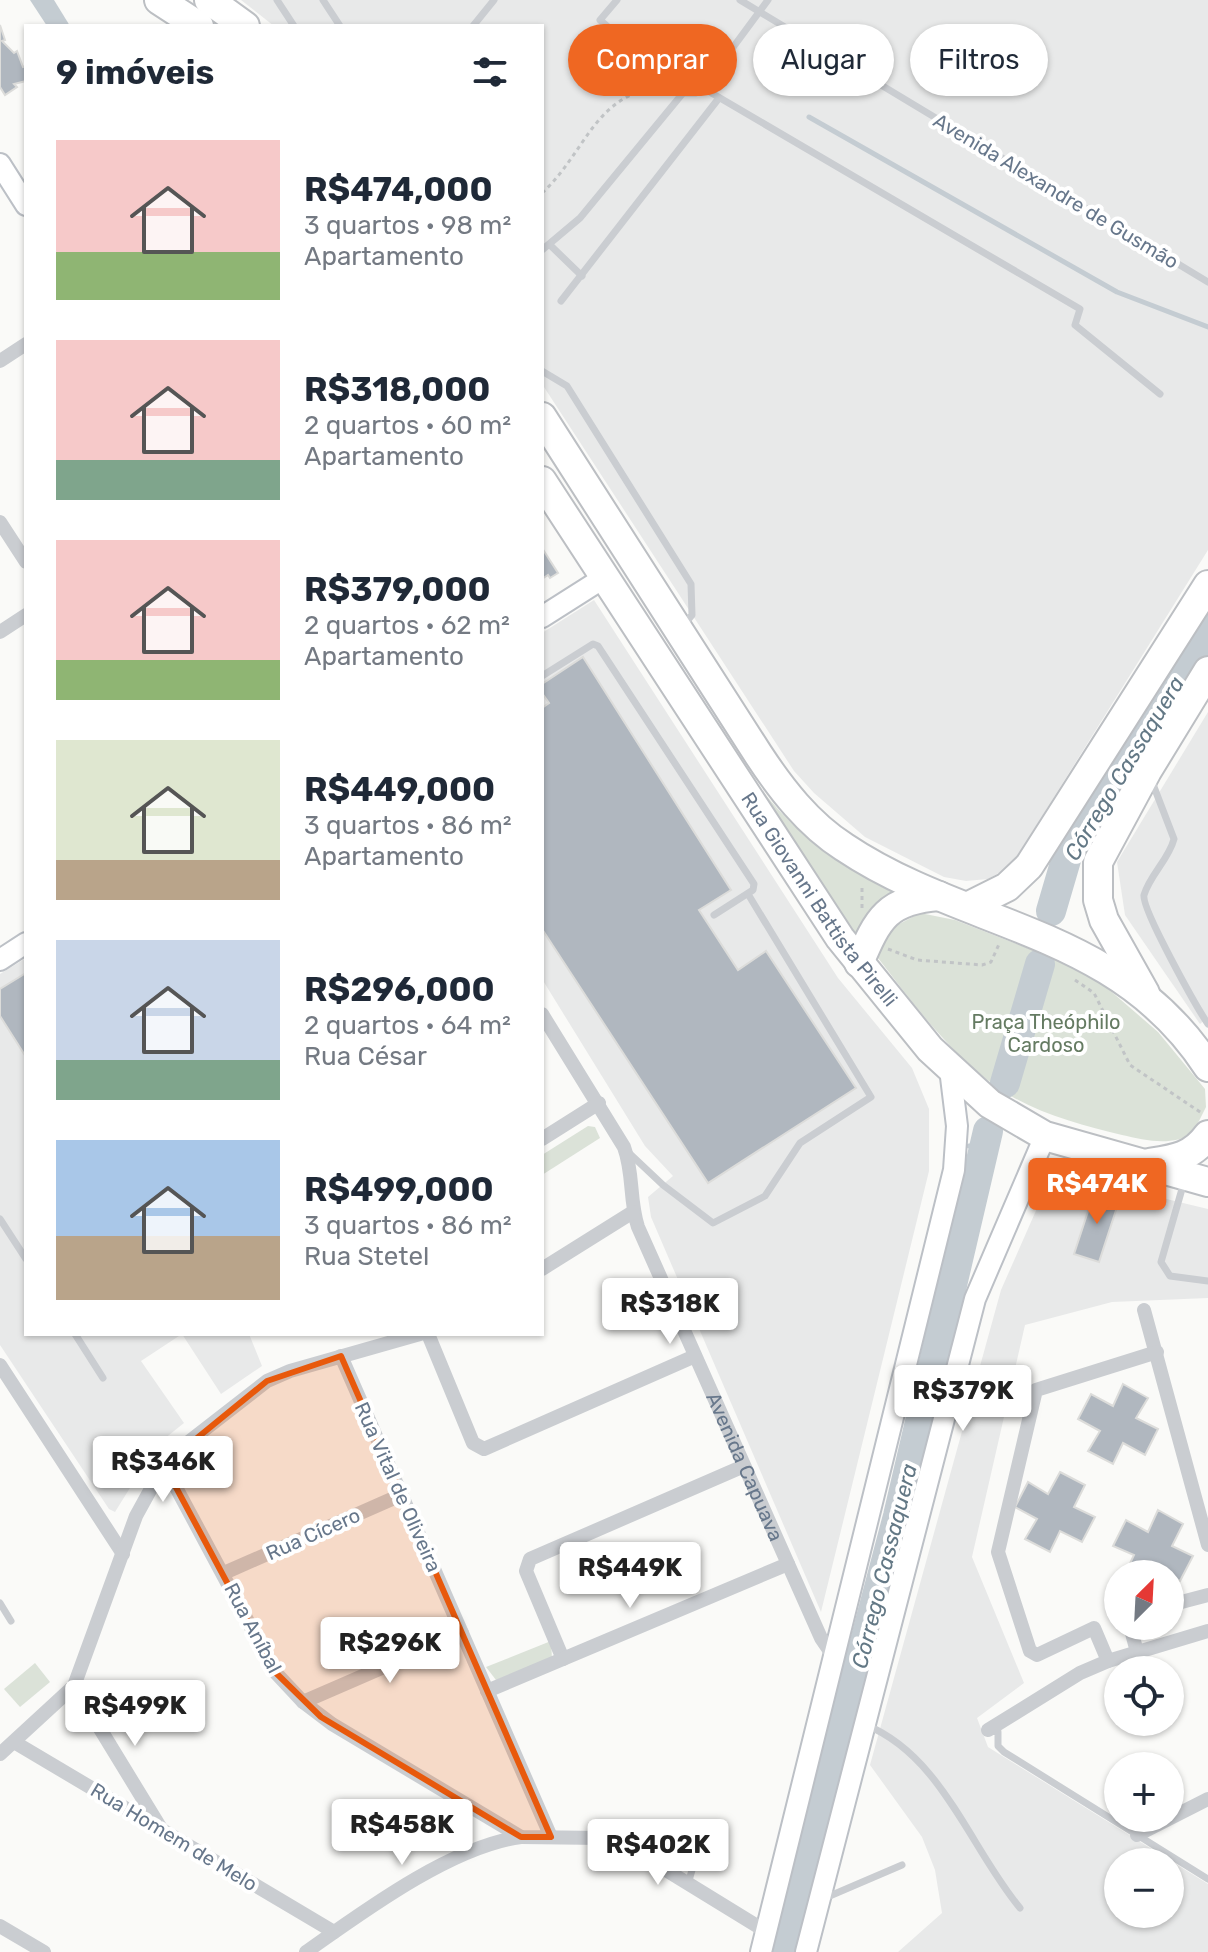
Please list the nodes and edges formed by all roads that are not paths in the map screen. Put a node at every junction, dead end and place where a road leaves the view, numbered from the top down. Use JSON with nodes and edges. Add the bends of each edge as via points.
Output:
{"nodes":[{"id":1,"x":159,"y":0,"type":"edge"},
{"id":2,"x":209,"y":0,"type":"edge"},
{"id":3,"x":277,"y":0,"type":"edge"},
{"id":4,"x":323,"y":0,"type":"edge"},
{"id":5,"x":494,"y":0,"type":"edge"},
{"id":6,"x":617,"y":0,"type":"edge"},
{"id":7,"x":740,"y":0,"type":"edge"},
{"id":8,"x":768,"y":0,"type":"edge"},
{"id":9,"x":761,"y":12,"type":"junction"},
{"id":10,"x":196,"y":24,"type":"edge"},
{"id":11,"x":242,"y":24,"type":"edge"},
{"id":12,"x":293,"y":24,"type":"edge"},
{"id":13,"x":339,"y":24,"type":"edge"},
{"id":14,"x":475,"y":24,"type":"edge"},
{"id":15,"x":605,"y":24,"type":"edge"},
{"id":16,"x":737,"y":43,"type":"edge"},
{"id":17,"x":677,"y":96,"type":"edge"},
{"id":18,"x":716,"y":96,"type":"edge"},
{"id":19,"x":719,"y":98,"type":"junction"},
{"id":20,"x":0,"y":164,"type":"edge"},
{"id":21,"x":24,"y":202,"type":"edge"},
{"id":22,"x":550,"y":245,"type":"junction"},
{"id":23,"x":544,"y":249,"type":"edge"},
{"id":24,"x":582,"y":276,"type":"junction"},
{"id":25,"x":1208,"y":282,"type":"edge"},
{"id":26,"x":561,"y":301,"type":"dead end"},
{"id":27,"x":24,"y":345,"type":"edge"},
{"id":28,"x":0,"y":361,"type":"edge"},
{"id":29,"x":544,"y":372,"type":"edge"},
{"id":30,"x":1160,"y":394,"type":"dead end"},
{"id":31,"x":544,"y":420,"type":"edge"},
{"id":32,"x":544,"y":484,"type":"edge"},
{"id":33,"x":0,"y":522,"type":"edge"},
{"id":34,"x":24,"y":559,"type":"edge"},
{"id":35,"x":605,"y":577,"type":"junction"},
{"id":36,"x":1208,"y":585,"type":"edge"},
{"id":37,"x":24,"y":616,"type":"edge"},
{"id":38,"x":544,"y":616,"type":"edge"},
{"id":39,"x":679,"y":631,"type":"junction"},
{"id":40,"x":0,"y":632,"type":"edge"},
{"id":41,"x":1208,"y":671,"type":"edge"},
{"id":42,"x":544,"y":675,"type":"edge"},
{"id":43,"x":1147,"y":771,"type":"junction"},
{"id":44,"x":748,"y":894,"type":"junction"},
{"id":45,"x":939,"y":896,"type":"junction"},
{"id":46,"x":969,"y":906,"type":"junction"},
{"id":47,"x":714,"y":915,"type":"dead end"},
{"id":48,"x":24,"y":944,"type":"edge"},
{"id":49,"x":864,"y":950,"type":"junction"},
{"id":50,"x":0,"y":960,"type":"edge"},
{"id":51,"x":1152,"y":1004,"type":"junction"},
{"id":52,"x":544,"y":1017,"type":"edge"},
{"id":53,"x":1208,"y":1024,"type":"edge"},
{"id":54,"x":1208,"y":1067,"type":"edge"},
{"id":55,"x":950,"y":1069,"type":"junction"},
{"id":56,"x":599,"y":1103,"type":"junction"},
{"id":57,"x":1208,"y":1135,"type":"edge"},
{"id":58,"x":1045,"y":1136,"type":"junction"},
{"id":59,"x":544,"y":1138,"type":"edge"},
{"id":60,"x":624,"y":1147,"type":"junction"},
{"id":61,"x":1145,"y":1163,"type":"junction"},
{"id":62,"x":1197,"y":1179,"type":"edge"},
{"id":63,"x":633,"y":1212,"type":"junction"},
{"id":64,"x":0,"y":1219,"type":"edge"},
{"id":65,"x":24,"y":1256,"type":"edge"},
{"id":66,"x":544,"y":1268,"type":"edge"},
{"id":67,"x":1208,"y":1281,"type":"edge"},
{"id":68,"x":1144,"y":1310,"type":"dead end"},
{"id":69,"x":76,"y":1336,"type":"edge"},
{"id":70,"x":413,"y":1336,"type":"edge"},
{"id":71,"x":429,"y":1336,"type":"edge"},
{"id":72,"x":1157,"y":1352,"type":"junction"},
{"id":73,"x":341,"y":1356,"type":"junction"},
{"id":74,"x":695,"y":1356,"type":"junction"},
{"id":75,"x":0,"y":1365,"type":"edge"},
{"id":76,"x":103,"y":1378,"type":"dead end"},
{"id":77,"x":164,"y":1465,"type":"junction"},
{"id":78,"x":744,"y":1466,"type":"junction"},
{"id":79,"x":401,"y":1495,"type":"junction"},
{"id":80,"x":1208,"y":1545,"type":"edge"},
{"id":81,"x":123,"y":1554,"type":"junction"},
{"id":82,"x":788,"y":1564,"type":"junction"},
{"id":83,"x":224,"y":1573,"type":"junction"},
{"id":84,"x":1208,"y":1595,"type":"edge"},
{"id":85,"x":1184,"y":1601,"type":"edge"},
{"id":86,"x":0,"y":1603,"type":"edge"},
{"id":87,"x":11,"y":1621,"type":"dead end"},
{"id":88,"x":1208,"y":1631,"type":"edge"},
{"id":89,"x":462,"y":1633,"type":"junction"},
{"id":90,"x":1134,"y":1640,"type":"edge"},
{"id":91,"x":1137,"y":1652,"type":"junction"},
{"id":92,"x":1106,"y":1656,"type":"edge"},
{"id":93,"x":1124,"y":1656,"type":"edge"},
{"id":94,"x":563,"y":1659,"type":"junction"},
{"id":95,"x":836,"y":1660,"type":"junction"},
{"id":96,"x":1104,"y":1663,"type":"edge"},
{"id":97,"x":74,"y":1686,"type":"junction"},
{"id":98,"x":487,"y":1691,"type":"junction"},
{"id":99,"x":303,"y":1702,"type":"junction"},
{"id":100,"x":864,"y":1725,"type":"junction"},
{"id":101,"x":988,"y":1730,"type":"joint"},
{"id":102,"x":14,"y":1742,"type":"junction"},
{"id":103,"x":0,"y":1754,"type":"edge"},
{"id":104,"x":1208,"y":1799,"type":"edge"},
{"id":105,"x":162,"y":1830,"type":"junction"},
{"id":106,"x":1137,"y":1835,"type":"junction"},
{"id":107,"x":521,"y":1837,"type":"junction"},
{"id":108,"x":551,"y":1837,"type":"junction"},
{"id":109,"x":902,"y":1865,"type":"dead end"},
{"id":110,"x":1208,"y":1879,"type":"edge"},
{"id":111,"x":819,"y":1900,"type":"junction"},
{"id":112,"x":1020,"y":1908,"type":"dead end"},
{"id":113,"x":0,"y":1926,"type":"edge"},
{"id":114,"x":334,"y":1932,"type":"junction"},
{"id":115,"x":764,"y":1942,"type":"edge"},
{"id":116,"x":44,"y":1952,"type":"edge"},
{"id":117,"x":306,"y":1952,"type":"edge"},
{"id":118,"x":806,"y":1952,"type":"edge"}],
"edges":[{"from":1,"to":10,"type":"highway"},
{"from":2,"to":11,"type":"highway"},
{"from":3,"to":12,"type":"lane"},
{"from":4,"to":13,"type":"lane"},
{"from":5,"to":14,"type":"lane"},
{"from":6,"to":15,"type":"lane","via":[[600,20]]},
{"from":7,"to":9,"type":"lane","name":"Avenida Alexandre de Gusmão"},
{"from":8,"to":9,"type":"lane"},
{"from":9,"to":16,"type":"lane"},
{"from":9,"to":25,"type":"lane","name":"Avenida Alexandre de Gusmão"},
{"from":17,"to":22,"type":"lane","via":[[580,218]]},
{"from":18,"to":19,"type":"lane"},
{"from":19,"to":24,"type":"lane"},
{"from":19,"to":30,"type":"lane","via":[[1080,309],[1075,325]]},
{"from":20,"to":21,"type":"main road"},
{"from":22,"to":23,"type":"lane"},
{"from":22,"to":24,"type":"lane"},
{"from":24,"to":26,"type":"lane"},
{"from":27,"to":28,"type":"street"},
{"from":29,"to":39,"type":"lane","via":[[567,386],[691,584],[692,615]]},
{"from":31,"to":39,"type":"highway","name":"Rua Giovanni Battista Pirelli"},
{"from":32,"to":35,"type":"highway","name":"Rua Giovanni Battista Pirelli"},
{"from":33,"to":34,"type":"street"},
{"from":35,"to":38,"type":"main road"},
{"from":35,"to":49,"type":"highway","name":"Rua Giovanni Battista Pirelli","via":[[840,938]]},
{"from":36,"to":46,"type":"highway","via":[[1029,866],[1007,887]]},
{"from":37,"to":40,"type":"street"},
{"from":39,"to":45,"type":"highway","name":"Rua Giovanni Battista Pirelli","via":[[776,782],[820,828],[870,863]]},
{"from":41,"to":43,"type":"highway"},
{"from":42,"to":44,"type":"lane","via":[[593,644],[598,646],[754,884]]},
{"from":43,"to":51,"type":"highway","via":[[1104,847],[1097,879],[1104,920]]},
{"from":43,"to":53,"type":"lane","via":[[1174,839],[1144,906]]},
{"from":44,"to":47,"type":"lane"},
{"from":44,"to":60,"type":"lane","via":[[871,1097],[800,1143],[765,1196],[713,1223]]},
{"from":45,"to":46,"type":"highway","name":"Rua Giovanni Battista Pirelli"},
{"from":45,"to":49,"type":"highway","via":[[919,897],[891,909]]},
{"from":46,"to":51,"type":"highway","name":"Rua Giovanni Battista Pirelli","via":[[1069,948]]},
{"from":48,"to":50,"type":"main road"},
{"from":49,"to":55,"type":"highway","name":"Rua Giovanni Battista Pirelli","via":[[897,1013]]},
{"from":51,"to":54,"type":"highway","name":"Rua Giovanni Battista Pirelli"},
{"from":52,"to":56,"type":"street","name":"Avenida Capuava"},
{"from":55,"to":58,"type":"highway","name":"Rua Giovanni Battista Pirelli","via":[[990,1104]]},
{"from":55,"to":95,"type":"main road","via":[[957,1126],[954,1170]]},
{"from":56,"to":59,"type":"street"},
{"from":56,"to":60,"type":"street","name":"Avenida Capuava"},
{"from":57,"to":61,"type":"highway","via":[[1182,1158]]},
{"from":58,"to":61,"type":"highway","name":"Rua Giovanni Battista Pirelli"},
{"from":58,"to":100,"type":"main road","via":[[975,1299]]},
{"from":60,"to":63,"type":"street","name":"Avenida Capuava","via":[[631,1167]]},
{"from":61,"to":62,"type":"highway","name":"Rua Giovanni Battista Pirelli"},
{"from":62,"to":67,"type":"lane","via":[[1161,1262],[1170,1276]]},
{"from":63,"to":66,"type":"street"},
{"from":63,"to":74,"type":"street","name":"Avenida Capuava"},
{"from":64,"to":65,"type":"lane"},
{"from":68,"to":72,"type":"street"},
{"from":69,"to":76,"type":"lane"},
{"from":70,"to":73,"type":"street"},
{"from":71,"to":74,"type":"street","via":[[473,1443],[484,1449]]},
{"from":72,"to":80,"type":"street"},
{"from":72,"to":92,"type":"street","via":[[1036,1390],[1000,1536],[1001,1565],[1030,1651],[1037,1655],[1094,1628]]},
{"from":73,"to":77,"type":"street","via":[[267,1381]]},
{"from":73,"to":79,"type":"street","name":"Rua Vital de Oliveira"},
{"from":74,"to":78,"type":"street","name":"Avenida Capuava"},
{"from":75,"to":81,"type":"street"},
{"from":77,"to":81,"type":"street","via":[[136,1516]]},
{"from":77,"to":83,"type":"street","name":"Rua Aníbal"},
{"from":78,"to":82,"type":"street","name":"Avenida Capuava"},
{"from":78,"to":94,"type":"street","via":[[530,1559],[526,1571]]},
{"from":79,"to":83,"type":"street","name":"Rua Cícero"},
{"from":79,"to":89,"type":"street","name":"Rua Vital de Oliveira"},
{"from":81,"to":97,"type":"street"},
{"from":82,"to":94,"type":"street"},
{"from":82,"to":95,"type":"street","name":"Avenida Capuava"},
{"from":83,"to":99,"type":"street","name":"Rua Aníbal","via":[[275,1672]]},
{"from":84,"to":85,"type":"street"},
{"from":86,"to":87,"type":"lane"},
{"from":88,"to":91,"type":"street"},
{"from":89,"to":98,"type":"street","name":"Rua Vital de Oliveira"},
{"from":89,"to":99,"type":"street"},
{"from":90,"to":91,"type":"street"},
{"from":91,"to":93,"type":"street"},
{"from":94,"to":98,"type":"street"},
{"from":95,"to":115,"type":"main road"},
{"from":96,"to":101,"type":"street","via":[[1055,1686]]},
{"from":97,"to":102,"type":"street"},
{"from":97,"to":105,"type":"street"},
{"from":98,"to":108,"type":"street","name":"Rua Vital de Oliveira"},
{"from":99,"to":107,"type":"street","name":"Rua Aníbal"},
{"from":100,"to":111,"type":"main road"},
{"from":100,"to":112,"type":"lane","via":[[906,1746]]},
{"from":101,"to":106,"type":"lane","via":[[998,1732],[998,1746],[1004,1752]]},
{"from":102,"to":103,"type":"street"},
{"from":102,"to":105,"type":"street","name":"Rua Homem de Melo"},
{"from":104,"to":106,"type":"street"},
{"from":105,"to":114,"type":"street","name":"Rua Homem de Melo"},
{"from":106,"to":110,"type":"lane"},
{"from":107,"to":108,"type":"street"},
{"from":107,"to":114,"type":"street","via":[[469,1850]]},
{"from":108,"to":115,"type":"street","via":[[622,1843],[690,1877]]},
{"from":109,"to":111,"type":"lane"},
{"from":111,"to":118,"type":"main road"},
{"from":113,"to":116,"type":"street"},
{"from":114,"to":117,"type":"street"}]}
